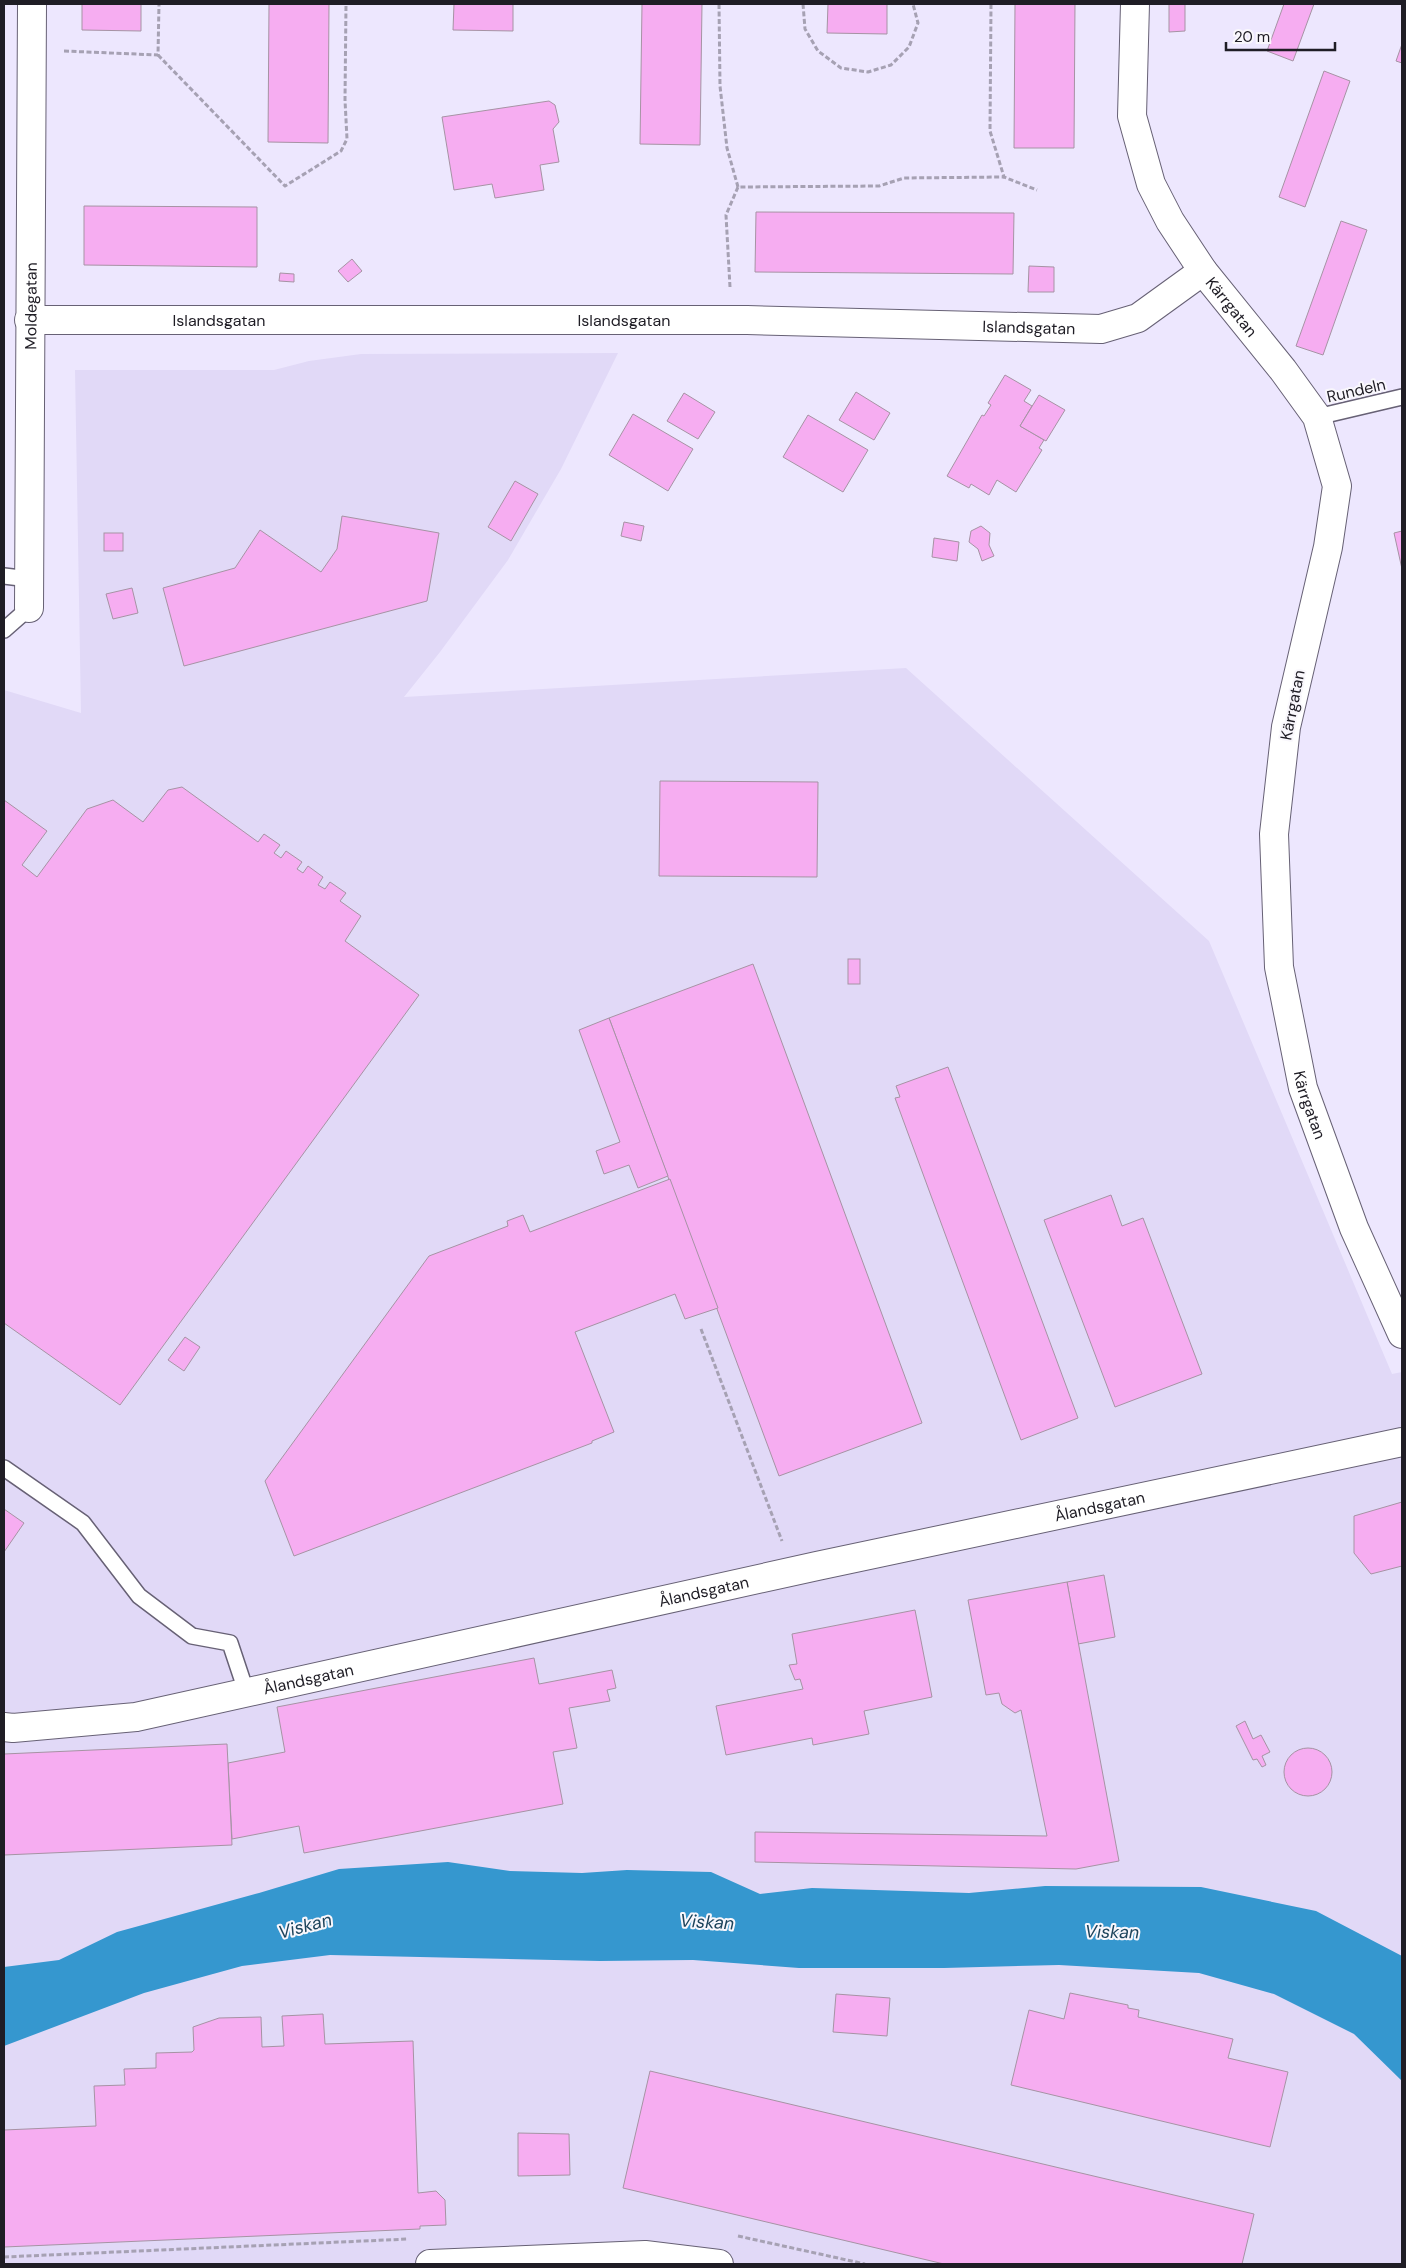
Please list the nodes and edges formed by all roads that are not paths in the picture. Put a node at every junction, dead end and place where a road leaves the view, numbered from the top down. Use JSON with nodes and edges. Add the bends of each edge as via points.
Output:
{"nodes":[{"id":1,"x":32,"y":4,"type":"edge"},
{"id":2,"x":1135,"y":4,"type":"edge"},
{"id":3,"x":1203,"y":271,"type":"junction"},
{"id":4,"x":29,"y":320,"type":"junction"},
{"id":5,"x":1402,"y":398,"type":"edge"},
{"id":6,"x":1317,"y":417,"type":"junction"},
{"id":7,"x":16,"y":577,"type":"edge"},
{"id":8,"x":28,"y":608,"type":"joint"},
{"id":9,"x":4,"y":630,"type":"edge"},
{"id":10,"x":1402,"y":1334,"type":"edge"},
{"id":11,"x":1402,"y":1442,"type":"edge"},
{"id":12,"x":4,"y":1468,"type":"edge"},
{"id":13,"x":246,"y":1691,"type":"junction"},
{"id":14,"x":4,"y":1727,"type":"edge"},
{"id":15,"x":430,"y":2264,"type":"edge"},
{"id":16,"x":719,"y":2264,"type":"edge"}],
"edges":[{"from":1,"to":4,"type":"street","name":"Moldegatan"},
{"from":2,"to":3,"type":"street","name":"Kärrgatan","via":[[1132,116],[1151,184],[1170,221]]},
{"from":3,"to":4,"type":"street","name":"Islandsgatan","via":[[1138,318],[1101,329],[734,321]]},
{"from":3,"to":6,"type":"street","name":"Kärrgatan","via":[[1284,370]]},
{"from":4,"to":7,"type":"street","name":"Moldegatan"},
{"from":5,"to":6,"type":"lane","name":"Rundeln"},
{"from":6,"to":10,"type":"street","name":"Kärrgatan","via":[[1337,486],[1328,547],[1286,727],[1274,834],[1279,968],[1303,1088],[1354,1228]]},
{"from":7,"to":8,"type":"street","name":"Moldegatan"},
{"from":8,"to":9,"type":"lane"},
{"from":11,"to":13,"type":"street","name":"Ålandsgatan"},
{"from":12,"to":13,"type":"lane","via":[[83,1523],[139,1596],[192,1636],[230,1643]]},
{"from":13,"to":14,"type":"street","name":"Ålandsgatan","via":[[136,1717]]},
{"from":15,"to":16,"type":"street","via":[[645,2255]]}]}
